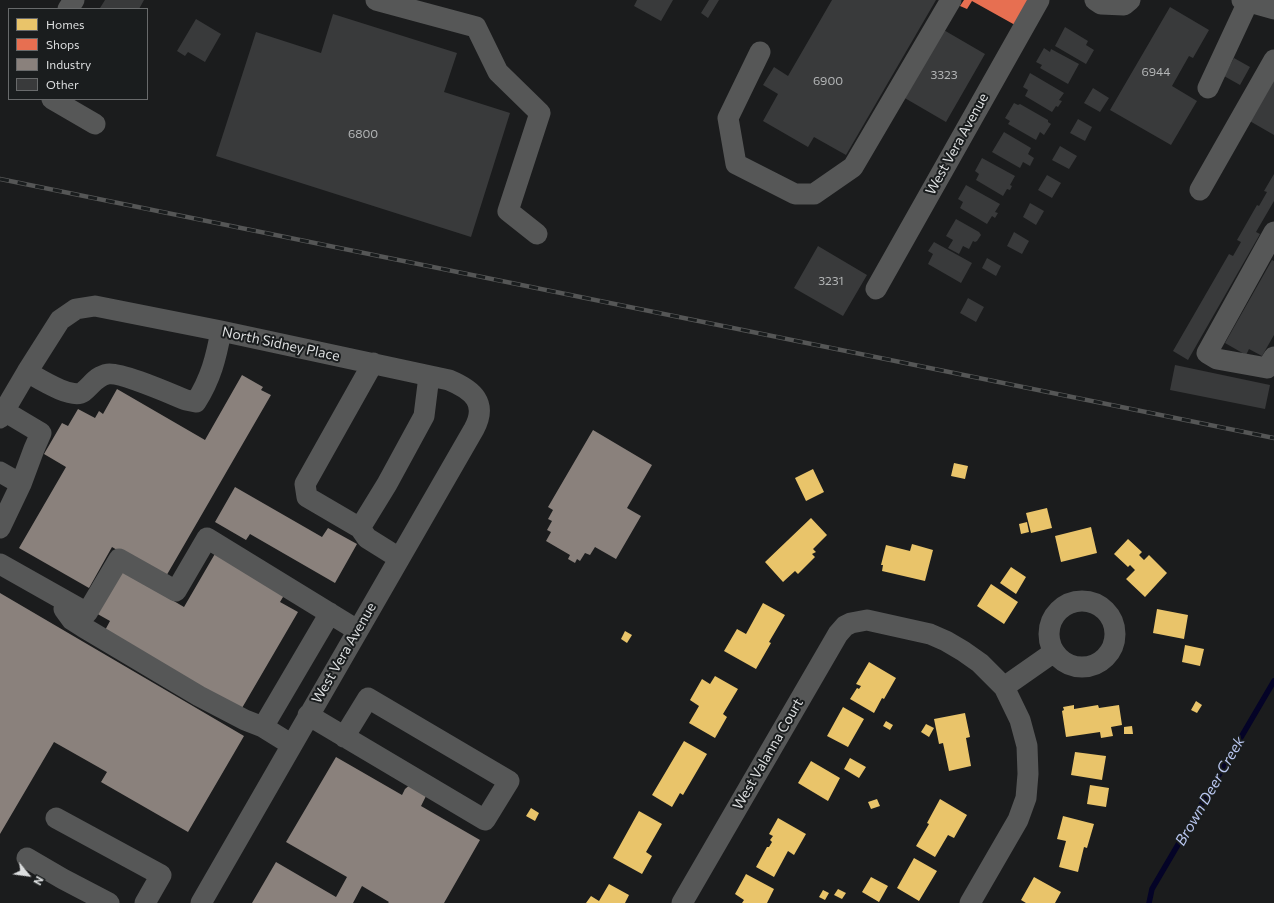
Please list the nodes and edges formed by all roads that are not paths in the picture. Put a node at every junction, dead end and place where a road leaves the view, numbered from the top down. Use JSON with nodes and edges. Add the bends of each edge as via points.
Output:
{"nodes":[{"id":1,"x":376,"y":0,"type":"edge"},
{"id":2,"x":951,"y":0,"type":"edge"},
{"id":3,"x":1039,"y":0,"type":"edge"},
{"id":4,"x":1095,"y":0,"type":"edge"},
{"id":5,"x":1130,"y":0,"type":"edge"},
{"id":6,"x":1245,"y":1,"type":"edge"},
{"id":7,"x":1274,"y":10,"type":"edge"},
{"id":8,"x":760,"y":52,"type":"dead end"},
{"id":9,"x":1274,"y":60,"type":"edge"},
{"id":10,"x":1208,"y":88,"type":"dead end"},
{"id":11,"x":54,"y":100,"type":"edge"},
{"id":12,"x":95,"y":124,"type":"dead end"},
{"id":13,"x":1200,"y":190,"type":"dead end"},
{"id":14,"x":536,"y":234,"type":"dead end"},
{"id":15,"x":1272,"y":243,"type":"edge"},
{"id":16,"x":876,"y":289,"type":"dead end"},
{"id":17,"x":221,"y":331,"type":"junction"},
{"id":18,"x":1274,"y":357,"type":"edge"},
{"id":19,"x":373,"y":363,"type":"junction"},
{"id":20,"x":27,"y":372,"type":"junction"},
{"id":21,"x":429,"y":376,"type":"junction"},
{"id":22,"x":478,"y":401,"type":"joint"},
{"id":23,"x":2,"y":415,"type":"edge"},
{"id":24,"x":0,"y":472,"type":"edge"},
{"id":25,"x":21,"y":484,"type":"junction"},
{"id":26,"x":0,"y":528,"type":"edge"},
{"id":27,"x":360,"y":528,"type":"junction"},
{"id":28,"x":399,"y":558,"type":"junction"},
{"id":29,"x":0,"y":564,"type":"edge"},
{"id":30,"x":55,"y":595,"type":"junction"},
{"id":31,"x":330,"y":613,"type":"junction"},
{"id":32,"x":357,"y":630,"type":"junction"},
{"id":33,"x":1054,"y":652,"type":"dead end"},
{"id":34,"x":1004,"y":687,"type":"junction"},
{"id":35,"x":308,"y":715,"type":"junction"},
{"id":36,"x":263,"y":727,"type":"junction"},
{"id":37,"x":344,"y":737,"type":"junction"},
{"id":38,"x":292,"y":745,"type":"junction"},
{"id":39,"x":56,"y":818,"type":"dead end"},
{"id":40,"x":27,"y":858,"type":"dead end"},
{"id":41,"x":109,"y":903,"type":"edge"},
{"id":42,"x":145,"y":903,"type":"edge"},
{"id":43,"x":201,"y":903,"type":"edge"},
{"id":44,"x":682,"y":903,"type":"edge"},
{"id":45,"x":970,"y":903,"type":"edge"}],
"edges":[{"from":1,"to":14,"type":"street","via":[[476,27],[498,72],[540,112],[508,210]]},
{"from":2,"to":8,"type":"street","via":[[853,167],[814,194],[795,194],[736,164],[728,118]]},
{"from":3,"to":16,"type":"street","name":"West Vera Avenue"},
{"from":4,"to":5,"type":"street","via":[[1101,4],[1124,5]]},
{"from":6,"to":7,"type":"street"},
{"from":6,"to":10,"type":"street"},
{"from":9,"to":13,"type":"street"},
{"from":11,"to":12,"type":"street"},
{"from":15,"to":18,"type":"street","via":[[1207,353],[1217,359],[1267,368]]},
{"from":17,"to":19,"type":"street","name":"North Sidney Place"},
{"from":17,"to":20,"type":"street","name":"North Sidney Place","via":[[95,306],[76,309],[60,320]]},
{"from":17,"to":20,"type":"street","via":[[215,362],[196,402],[123,376],[108,374],[97,377],[82,393],[75,394]]},
{"from":19,"to":21,"type":"street","name":"North Sidney Place"},
{"from":19,"to":27,"type":"street","via":[[305,484],[307,497]]},
{"from":20,"to":23,"type":"street"},
{"from":21,"to":22,"type":"street","name":"North Sidney Place","via":[[459,384]]},
{"from":21,"to":27,"type":"street","via":[[424,416]]},
{"from":22,"to":28,"type":"street","name":"West Vera Avenue","via":[[478,422]]},
{"from":23,"to":25,"type":"street","via":[[41,433]]},
{"from":24,"to":25,"type":"street"},
{"from":25,"to":26,"type":"street"},
{"from":27,"to":28,"type":"street","via":[[367,538]]},
{"from":28,"to":32,"type":"street","name":"West Vera Avenue"},
{"from":29,"to":30,"type":"street"},
{"from":30,"to":31,"type":"street","via":[[87,613],[119,559],[176,591],[207,538]]},
{"from":30,"to":36,"type":"street","via":[[66,614],[82,627],[199,696]]},
{"from":31,"to":32,"type":"street"},
{"from":31,"to":36,"type":"street"},
{"from":32,"to":35,"type":"street","name":"West Vera Avenue"},
{"from":33,"to":34,"type":"street"},
{"from":34,"to":44,"type":"street","name":"West Valanna Court","via":[[980,663],[930,634],[867,620],[845,626]]},
{"from":34,"to":45,"type":"street","via":[[1020,720],[1027,746],[1026,798],[1018,820]]},
{"from":35,"to":37,"type":"street"},
{"from":35,"to":38,"type":"street","name":"West Vera Avenue"},
{"from":36,"to":38,"type":"street"},
{"from":37,"to":37,"type":"street","via":[[485,820],[509,780],[368,698]]},
{"from":38,"to":43,"type":"street","name":"West Vera Avenue"},
{"from":39,"to":42,"type":"street","via":[[161,875]]},
{"from":40,"to":41,"type":"street"}]}
